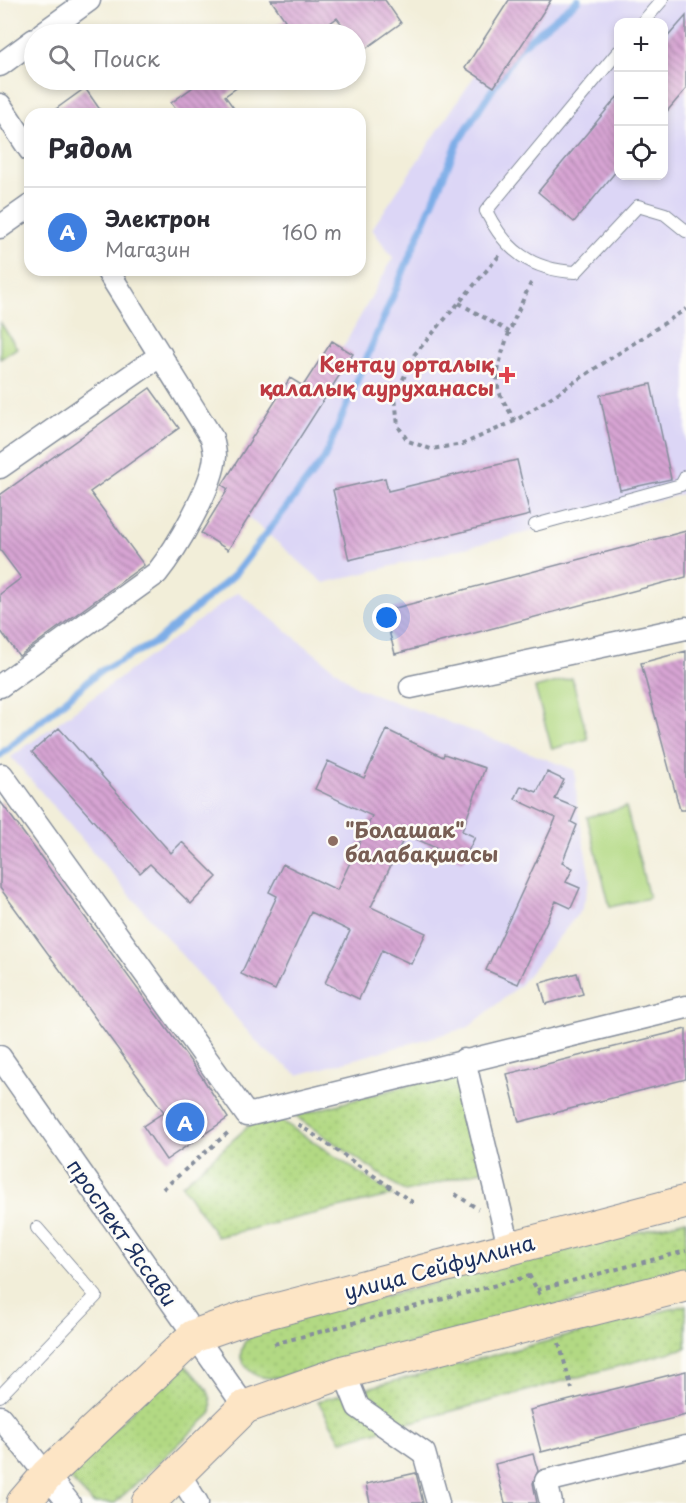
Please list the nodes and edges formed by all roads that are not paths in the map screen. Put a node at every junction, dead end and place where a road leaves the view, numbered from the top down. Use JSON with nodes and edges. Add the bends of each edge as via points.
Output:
{"nodes":[{"id":1,"x":89,"y":0,"type":"edge"},
{"id":2,"x":662,"y":0,"type":"edge"},
{"id":3,"x":646,"y":18,"type":"edge"},
{"id":4,"x":56,"y":24,"type":"edge"},
{"id":5,"x":24,"y":47,"type":"edge"},
{"id":6,"x":614,"y":57,"type":"edge"},
{"id":7,"x":0,"y":65,"type":"edge"},
{"id":8,"x":0,"y":105,"type":"edge"},
{"id":9,"x":24,"y":141,"type":"edge"},
{"id":10,"x":24,"y":210,"type":"edge"},
{"id":11,"x":0,"y":226,"type":"edge"},
{"id":12,"x":686,"y":231,"type":"edge"},
{"id":13,"x":111,"y":276,"type":"edge"},
{"id":14,"x":161,"y":355,"type":"junction"},
{"id":15,"x":0,"y":467,"type":"edge"},
{"id":16,"x":686,"y":476,"type":"edge"},
{"id":17,"x":535,"y":525,"type":"dead end"},
{"id":18,"x":686,"y":628,"type":"edge"},
{"id":19,"x":0,"y":687,"type":"edge"},
{"id":20,"x":411,"y":687,"type":"dead end"},
{"id":21,"x":0,"y":777,"type":"edge"},
{"id":22,"x":686,"y":1007,"type":"edge"},
{"id":23,"x":0,"y":1057,"type":"edge"},
{"id":24,"x":464,"y":1060,"type":"junction"},
{"id":25,"x":686,"y":1202,"type":"edge"},
{"id":26,"x":37,"y":1228,"type":"dead end"},
{"id":27,"x":509,"y":1247,"type":"junction"},
{"id":28,"x":686,"y":1285,"type":"edge"},
{"id":29,"x":194,"y":1336,"type":"junction"},
{"id":30,"x":344,"y":1372,"type":"junction"},
{"id":31,"x":0,"y":1396,"type":"edge"},
{"id":32,"x":245,"y":1407,"type":"junction"},
{"id":33,"x":0,"y":1417,"type":"edge"},
{"id":34,"x":686,"y":1447,"type":"edge"},
{"id":35,"x":178,"y":1472,"type":"junction"},
{"id":36,"x":47,"y":1475,"type":"junction"},
{"id":37,"x":23,"y":1503,"type":"edge"},
{"id":38,"x":69,"y":1503,"type":"edge"},
{"id":39,"x":148,"y":1503,"type":"edge"},
{"id":40,"x":197,"y":1503,"type":"edge"},
{"id":41,"x":438,"y":1503,"type":"edge"},
{"id":42,"x":551,"y":1503,"type":"edge"}],
"edges":[{"from":1,"to":4,"type":"street"},
{"from":2,"to":3,"type":"lane"},
{"from":5,"to":7,"type":"street"},
{"from":6,"to":12,"type":"lane","via":[[486,211],[508,246],[551,271],[576,272],[638,206],[665,214]]},
{"from":8,"to":9,"type":"street"},
{"from":10,"to":11,"type":"street"},
{"from":13,"to":14,"type":"street"},
{"from":14,"to":15,"type":"street"},
{"from":14,"to":19,"type":"street","via":[[212,438],[215,456],[210,477],[176,549],[157,573]]},
{"from":16,"to":17,"type":"lane","via":[[681,485]]},
{"from":18,"to":20,"type":"street"},
{"from":21,"to":24,"type":"street","via":[[247,1115]]},
{"from":22,"to":24,"type":"street"},
{"from":23,"to":29,"type":"street","name":"проспект Яссави"},
{"from":24,"to":27,"type":"street"},
{"from":25,"to":27,"type":"main road","name":"улица Сейфуллина"},
{"from":26,"to":31,"type":"lane","via":[[96,1296]]},
{"from":27,"to":29,"type":"main road","name":"улица Сейфуллина","via":[[245,1318]]},
{"from":28,"to":30,"type":"main road"},
{"from":29,"to":32,"type":"street","name":"проспект Яссави"},
{"from":29,"to":36,"type":"main road"},
{"from":30,"to":32,"type":"main road"},
{"from":30,"to":41,"type":"street","via":[[358,1407],[424,1453]]},
{"from":32,"to":35,"type":"main road"},
{"from":33,"to":36,"type":"street"},
{"from":34,"to":42,"type":"street","via":[[546,1481]]},
{"from":35,"to":39,"type":"main road"},
{"from":35,"to":40,"type":"street"},
{"from":36,"to":37,"type":"main road"},
{"from":36,"to":38,"type":"street"}]}
